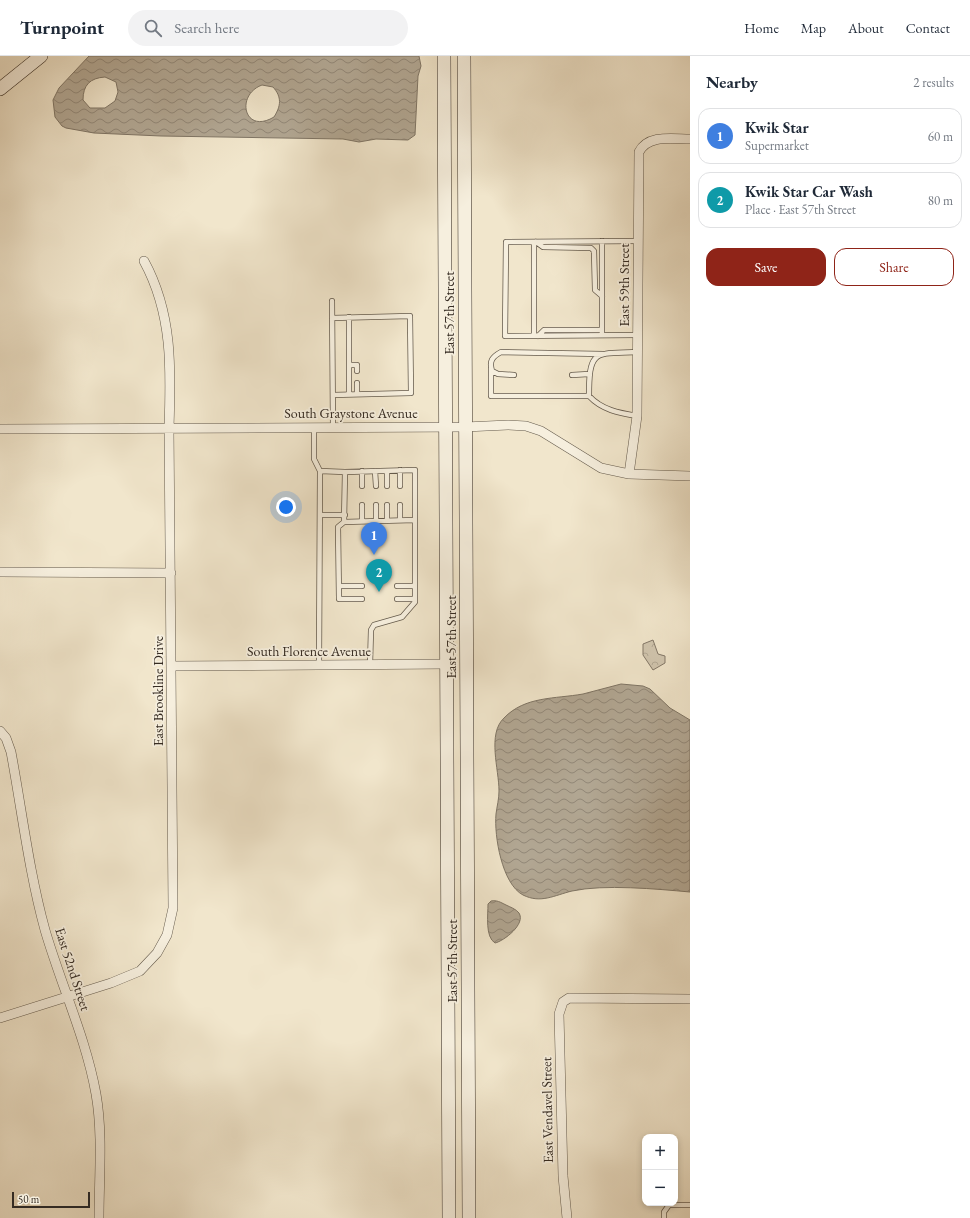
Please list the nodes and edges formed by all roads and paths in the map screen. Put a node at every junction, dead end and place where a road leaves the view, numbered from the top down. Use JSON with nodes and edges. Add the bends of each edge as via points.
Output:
{"nodes":[{"id":1,"x":41,"y":56,"type":"edge"},
{"id":2,"x":444,"y":56,"type":"edge"},
{"id":3,"x":464,"y":56,"type":"edge"},
{"id":4,"x":0,"y":89,"type":"edge"},
{"id":5,"x":690,"y":139,"type":"edge"},
{"id":6,"x":602,"y":241,"type":"junction"},
{"id":7,"x":638,"y":241,"type":"junction"},
{"id":8,"x":535,"y":242,"type":"junction"},
{"id":9,"x":144,"y":261,"type":"dead end"},
{"id":10,"x":602,"y":296,"type":"junction"},
{"id":11,"x":332,"y":301,"type":"dead end"},
{"id":12,"x":349,"y":317,"type":"junction"},
{"id":13,"x":332,"y":318,"type":"junction"},
{"id":14,"x":602,"y":330,"type":"junction"},
{"id":15,"x":602,"y":335,"type":"junction"},
{"id":16,"x":638,"y":335,"type":"junction"},
{"id":17,"x":536,"y":336,"type":"junction"},
{"id":18,"x":638,"y":352,"type":"junction"},
{"id":19,"x":602,"y":354,"type":"junction"},
{"id":20,"x":349,"y":365,"type":"junction"},
{"id":21,"x":491,"y":367,"type":"junction"},
{"id":22,"x":357,"y":371,"type":"dead end"},
{"id":23,"x":572,"y":374,"type":"dead end"},
{"id":24,"x":590,"y":374,"type":"junction"},
{"id":25,"x":514,"y":375,"type":"dead end"},
{"id":26,"x":357,"y":383,"type":"dead end"},
{"id":27,"x":349,"y":394,"type":"junction"},
{"id":28,"x":357,"y":394,"type":"junction"},
{"id":29,"x":333,"y":395,"type":"junction"},
{"id":30,"x":590,"y":396,"type":"junction"},
{"id":31,"x":637,"y":416,"type":"junction"},
{"id":32,"x":314,"y":427,"type":"junction"},
{"id":33,"x":333,"y":427,"type":"junction"},
{"id":34,"x":445,"y":427,"type":"junction"},
{"id":35,"x":466,"y":427,"type":"junction"},
{"id":36,"x":169,"y":428,"type":"junction"},
{"id":37,"x":0,"y":429,"type":"edge"},
{"id":38,"x":400,"y":470,"type":"junction"},
{"id":39,"x":320,"y":471,"type":"junction"},
{"id":40,"x":375,"y":471,"type":"junction"},
{"id":41,"x":387,"y":471,"type":"junction"},
{"id":42,"x":345,"y":472,"type":"junction"},
{"id":43,"x":362,"y":472,"type":"junction"},
{"id":44,"x":629,"y":474,"type":"junction"},
{"id":45,"x":690,"y":476,"type":"edge"},
{"id":46,"x":362,"y":486,"type":"dead end"},
{"id":47,"x":376,"y":486,"type":"dead end"},
{"id":48,"x":387,"y":486,"type":"dead end"},
{"id":49,"x":400,"y":486,"type":"dead end"},
{"id":50,"x":362,"y":505,"type":"dead end"},
{"id":51,"x":376,"y":505,"type":"dead end"},
{"id":52,"x":387,"y":505,"type":"dead end"},
{"id":53,"x":400,"y":505,"type":"dead end"},
{"id":54,"x":320,"y":515,"type":"junction"},
{"id":55,"x":345,"y":515,"type":"junction"},
{"id":56,"x":400,"y":520,"type":"junction"},
{"id":57,"x":415,"y":520,"type":"junction"},
{"id":58,"x":362,"y":521,"type":"junction"},
{"id":59,"x":376,"y":521,"type":"junction"},
{"id":60,"x":387,"y":521,"type":"junction"},
{"id":61,"x":344,"y":522,"type":"junction"},
{"id":62,"x":0,"y":572,"type":"edge"},
{"id":63,"x":171,"y":573,"type":"junction"},
{"id":64,"x":339,"y":586,"type":"junction"},
{"id":65,"x":362,"y":586,"type":"dead end"},
{"id":66,"x":397,"y":586,"type":"dead end"},
{"id":67,"x":415,"y":586,"type":"junction"},
{"id":68,"x":362,"y":599,"type":"dead end"},
{"id":69,"x":397,"y":599,"type":"dead end"},
{"id":70,"x":415,"y":599,"type":"junction"},
{"id":71,"x":447,"y":664,"type":"junction"},
{"id":72,"x":319,"y":665,"type":"junction"},
{"id":73,"x":370,"y":665,"type":"junction"},
{"id":74,"x":172,"y":666,"type":"junction"},
{"id":75,"x":0,"y":732,"type":"edge"},
{"id":76,"x":68,"y":996,"type":"junction"},
{"id":77,"x":690,"y":999,"type":"edge"},
{"id":78,"x":1,"y":1018,"type":"edge"},
{"id":79,"x":690,"y":1205,"type":"edge"},
{"id":80,"x":99,"y":1218,"type":"edge"},
{"id":81,"x":449,"y":1218,"type":"edge"},
{"id":82,"x":469,"y":1218,"type":"edge"},
{"id":83,"x":567,"y":1218,"type":"edge"},
{"id":84,"x":664,"y":1218,"type":"edge"}],
"edges":[{"from":1,"to":4,"type":"main road"},
{"from":2,"to":34,"type":"main road","name":"East 57th Street"},
{"from":3,"to":35,"type":"main road","name":"East 57th Street"},
{"from":5,"to":7,"type":"street","name":"East 59th Street","via":[[649,141],[641,149],[638,156]]},
{"from":6,"to":7,"type":"lane"},
{"from":6,"to":8,"type":"lane"},
{"from":6,"to":10,"type":"lane"},
{"from":7,"to":16,"type":"street","name":"East 59th Street"},
{"from":8,"to":10,"type":"lane","via":[[543,248],[591,248],[594,251],[595,290]]},
{"from":8,"to":17,"type":"lane"},
{"from":8,"to":17,"type":"lane","via":[[506,242],[505,336]]},
{"from":9,"to":36,"type":"street","name":"East Brookline Drive","via":[[162,301],[168,338],[171,362]]},
{"from":10,"to":14,"type":"lane"},
{"from":11,"to":13,"type":"lane"},
{"from":12,"to":13,"type":"lane"},
{"from":12,"to":20,"type":"lane"},
{"from":12,"to":28,"type":"lane","via":[[410,316],[411,393]]},
{"from":13,"to":29,"type":"lane"},
{"from":14,"to":15,"type":"lane"},
{"from":14,"to":17,"type":"lane","via":[[544,330]]},
{"from":15,"to":16,"type":"lane"},
{"from":15,"to":17,"type":"lane"},
{"from":16,"to":18,"type":"street","name":"East 59th Street"},
{"from":18,"to":19,"type":"lane"},
{"from":18,"to":31,"type":"street","name":"East 59th Street"},
{"from":19,"to":21,"type":"lane","via":[[501,352],[491,360]]},
{"from":19,"to":24,"type":"lane","via":[[593,361]]},
{"from":20,"to":22,"type":"lane","via":[[357,365]]},
{"from":20,"to":27,"type":"lane"},
{"from":21,"to":25,"type":"lane","via":[[495,373]]},
{"from":21,"to":30,"type":"lane","via":[[491,396]]},
{"from":23,"to":24,"type":"lane"},
{"from":24,"to":30,"type":"lane"},
{"from":26,"to":28,"type":"lane"},
{"from":27,"to":28,"type":"lane"},
{"from":27,"to":29,"type":"lane"},
{"from":29,"to":33,"type":"lane"},
{"from":30,"to":31,"type":"lane","via":[[597,404]]},
{"from":31,"to":44,"type":"street","name":"East 59th Street"},
{"from":32,"to":33,"type":"street","name":"South Graystone Avenue"},
{"from":32,"to":36,"type":"street","name":"South Graystone Avenue"},
{"from":32,"to":39,"type":"lane","via":[[314,459]]},
{"from":33,"to":34,"type":"street","name":"South Graystone Avenue"},
{"from":34,"to":35,"type":"street","name":"South Graystone Avenue"},
{"from":34,"to":71,"type":"main road","name":"East 57th Street"},
{"from":35,"to":44,"type":"street","name":"South Graystone Avenue","via":[[526,426],[545,434],[601,468]]},
{"from":35,"to":82,"type":"main road","name":"East 57th Street"},
{"from":36,"to":37,"type":"street","name":"South Graystone Avenue"},
{"from":36,"to":63,"type":"street","name":"East Brookline Drive"},
{"from":38,"to":41,"type":"lane"},
{"from":38,"to":49,"type":"lane"},
{"from":38,"to":57,"type":"lane","via":[[415,470]]},
{"from":39,"to":42,"type":"lane"},
{"from":39,"to":54,"type":"lane"},
{"from":40,"to":41,"type":"lane"},
{"from":40,"to":43,"type":"lane"},
{"from":40,"to":47,"type":"lane"},
{"from":41,"to":48,"type":"lane"},
{"from":42,"to":43,"type":"lane"},
{"from":42,"to":55,"type":"lane"},
{"from":43,"to":46,"type":"lane"},
{"from":44,"to":45,"type":"street","name":"South Graystone Avenue"},
{"from":50,"to":58,"type":"lane"},
{"from":51,"to":59,"type":"lane"},
{"from":52,"to":60,"type":"lane"},
{"from":53,"to":56,"type":"lane"},
{"from":54,"to":55,"type":"lane"},
{"from":54,"to":72,"type":"lane"},
{"from":55,"to":61,"type":"lane"},
{"from":56,"to":57,"type":"lane"},
{"from":56,"to":60,"type":"lane"},
{"from":57,"to":67,"type":"lane"},
{"from":58,"to":59,"type":"lane"},
{"from":58,"to":61,"type":"lane"},
{"from":59,"to":60,"type":"lane"},
{"from":61,"to":64,"type":"lane","via":[[338,527]]},
{"from":62,"to":63,"type":"street"},
{"from":63,"to":74,"type":"street","name":"East Brookline Drive"},
{"from":64,"to":65,"type":"lane"},
{"from":64,"to":68,"type":"lane","via":[[339,599]]},
{"from":66,"to":67,"type":"lane"},
{"from":67,"to":70,"type":"lane"},
{"from":69,"to":70,"type":"lane"},
{"from":70,"to":73,"type":"lane","via":[[402,617],[374,625],[370,630]]},
{"from":71,"to":73,"type":"street","name":"South Florence Avenue"},
{"from":71,"to":81,"type":"main road","name":"East 57th Street"},
{"from":72,"to":73,"type":"street","name":"South Florence Avenue"},
{"from":72,"to":74,"type":"street","name":"South Florence Avenue"},
{"from":74,"to":76,"type":"street","name":"East Brookline Drive","via":[[172,908],[167,935],[157,953],[140,971]]},
{"from":75,"to":76,"type":"street","name":"East 52nd Street","via":[[6,738],[11,752],[45,930]]},
{"from":76,"to":78,"type":"street","name":"East Brookline Drive"},
{"from":76,"to":80,"type":"street","name":"East 52nd Street","via":[[90,1062],[97,1095]]},
{"from":77,"to":83,"type":"street","name":"East Vendavel Street","via":[[569,998],[563,1002],[559,1014],[563,1176]]},
{"from":79,"to":84,"type":"lane","via":[[669,1205],[664,1212]]}]}
